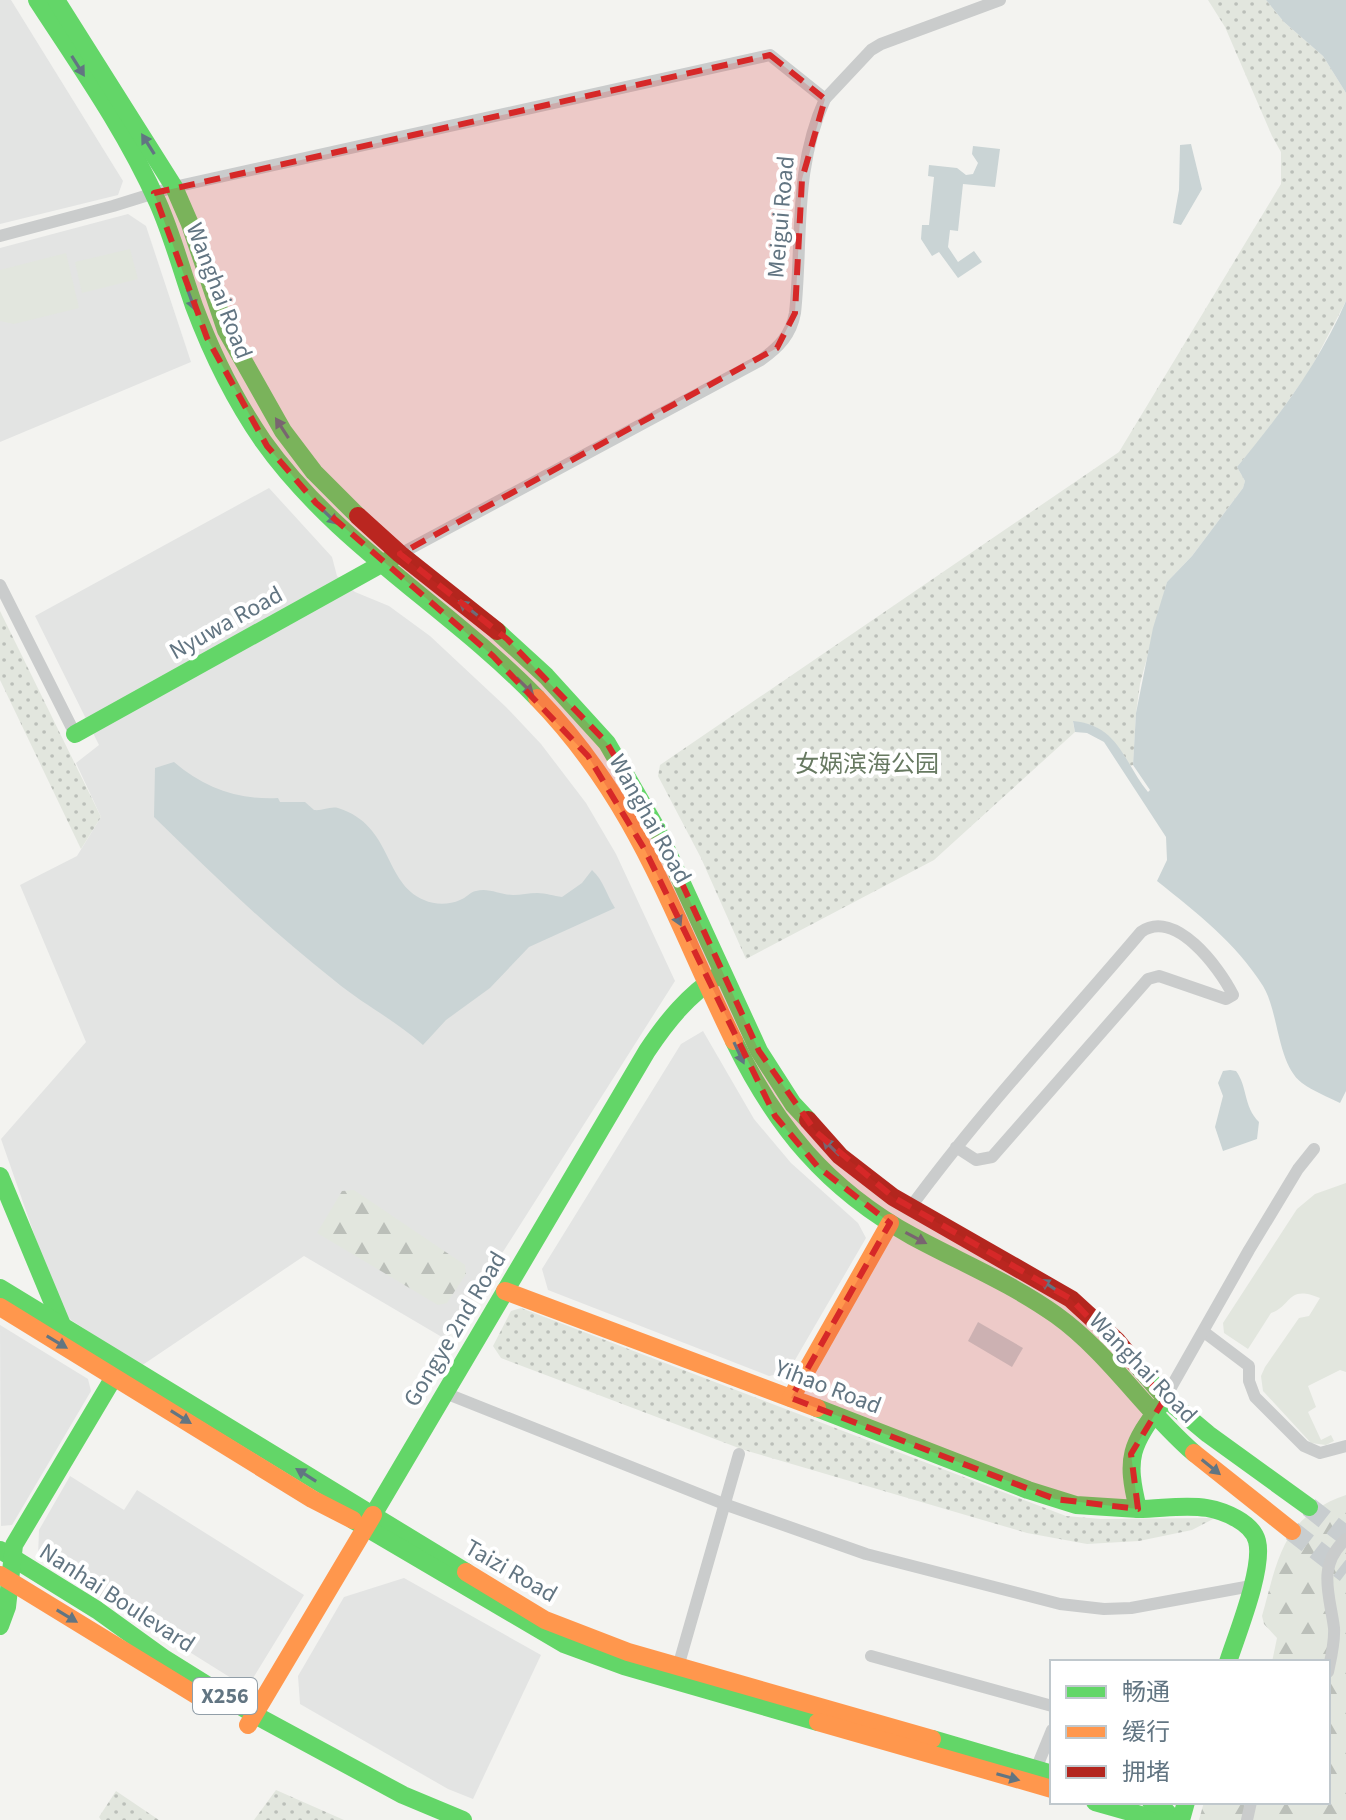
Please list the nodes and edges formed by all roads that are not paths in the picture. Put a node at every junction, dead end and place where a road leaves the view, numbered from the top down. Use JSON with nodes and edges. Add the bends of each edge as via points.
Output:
{"nodes":[{"id":1,"x":37,"y":0,"type":"edge"},
{"id":2,"x":56,"y":0,"type":"edge"},
{"id":3,"x":1000,"y":0,"type":"edge"},
{"id":4,"x":825,"y":99,"type":"junction"},
{"id":5,"x":174,"y":187,"type":"junction"},
{"id":6,"x":154,"y":193,"type":"junction"},
{"id":7,"x":0,"y":236,"type":"edge"},
{"id":8,"x":400,"y":554,"type":"junction"},
{"id":9,"x":381,"y":564,"type":"junction"},
{"id":10,"x":0,"y":585,"type":"edge"},
{"id":11,"x":75,"y":734,"type":"joint"},
{"id":12,"x":698,"y":941,"type":"junction"},
{"id":13,"x":714,"y":978,"type":"junction"},
{"id":14,"x":956,"y":1147,"type":"junction"},
{"id":15,"x":1314,"y":1149,"type":"dead end"},
{"id":16,"x":0,"y":1176,"type":"edge"},
{"id":17,"x":910,"y":1208,"type":"junction"},
{"id":18,"x":890,"y":1223,"type":"junction"},
{"id":19,"x":33,"y":1254,"type":"junction"},
{"id":20,"x":0,"y":1288,"type":"edge"},
{"id":21,"x":505,"y":1291,"type":"junction"},
{"id":22,"x":8,"y":1303,"type":"edge"},
{"id":23,"x":64,"y":1327,"type":"junction"},
{"id":24,"x":1204,"y":1332,"type":"junction"},
{"id":25,"x":114,"y":1377,"type":"junction"},
{"id":26,"x":445,"y":1393,"type":"junction"},
{"id":27,"x":791,"y":1398,"type":"junction"},
{"id":28,"x":1165,"y":1398,"type":"junction"},
{"id":29,"x":1154,"y":1414,"type":"junction"},
{"id":30,"x":1346,"y":1446,"type":"edge"},
{"id":31,"x":739,"y":1454,"type":"dead end"},
{"id":32,"x":724,"y":1504,"type":"junction"},
{"id":33,"x":1309,"y":1507,"type":"tunnel mouth"},
{"id":34,"x":1138,"y":1509,"type":"junction"},
{"id":35,"x":369,"y":1521,"type":"junction"},
{"id":36,"x":1292,"y":1531,"type":"tunnel mouth"},
{"id":37,"x":1346,"y":1539,"type":"edge"},
{"id":38,"x":5,"y":1554,"type":"edge"},
{"id":39,"x":5,"y":1578,"type":"edge"},
{"id":40,"x":1251,"y":1586,"type":"junction"},
{"id":41,"x":0,"y":1626,"type":"edge"},
{"id":42,"x":871,"y":1656,"type":"dead end"},
{"id":43,"x":1229,"y":1660,"type":"edge"},
{"id":44,"x":1330,"y":1660,"type":"edge"},
{"id":45,"x":678,"y":1667,"type":"junction"},
{"id":46,"x":1050,"y":1705,"type":"edge"},
{"id":47,"x":252,"y":1720,"type":"junction"},
{"id":48,"x":1050,"y":1740,"type":"edge"},
{"id":49,"x":1044,"y":1772,"type":"edge"},
{"id":50,"x":1050,"y":1788,"type":"edge"},
{"id":51,"x":1109,"y":1804,"type":"edge"},
{"id":52,"x":1156,"y":1811,"type":"edge"},
{"id":53,"x":431,"y":1820,"type":"edge"},
{"id":54,"x":463,"y":1820,"type":"edge"},
{"id":55,"x":1174,"y":1820,"type":"edge"}],
"edges":[{"from":1,"to":6,"type":"main road","name":"Wanghai Road","one_way":true},
{"from":5,"to":2,"type":"main road","name":"Wanghai Road","one_way":true},
{"from":3,"to":4,"type":"street","via":[[881,44]]},
{"from":4,"to":5,"type":"street","via":[[770,55]]},
{"from":4,"to":8,"type":"street","name":"Meigui Road","via":[[802,179],[795,313],[777,348]]},
{"from":5,"to":6,"type":"street"},
{"from":8,"to":5,"type":"main road","name":"Wanghai Road","one_way":true,"via":[[314,472],[263,400],[226,330]]},
{"from":6,"to":7,"type":"street"},
{"from":6,"to":9,"type":"main road","name":"Wanghai Road","one_way":true,"via":[[195,310],[245,411],[298,485]]},
{"from":8,"to":9,"type":"main road","name":"Nyuwa Road"},
{"from":12,"to":8,"type":"main road","name":"Wanghai Road","one_way":true,"via":[[657,829],[607,743],[507,639]]},
{"from":9,"to":11,"type":"main road","name":"Nyuwa Road"},
{"from":9,"to":12,"type":"main road","name":"Wanghai Road","one_way":true,"via":[[531,691],[588,756]]},
{"from":10,"to":11,"type":"street"},
{"from":12,"to":13,"type":"main road","name":"Wanghai Road"},
{"from":17,"to":13,"type":"main road","name":"Wanghai Road","one_way":true,"via":[[840,1156],[793,1104]]},
{"from":13,"to":18,"type":"main road","name":"Wanghai Road","one_way":true,"via":[[744,1063],[775,1116],[818,1167]]},
{"from":13,"to":21,"type":"main road","name":"Gongye 2nd Road","via":[[690,995],[660,1030]]},
{"from":14,"to":14,"type":"street","via":[[1148,927],[1172,929],[1225,978],[1233,995],[1226,999],[1159,976],[1148,979],[992,1157],[976,1160]]},
{"from":14,"to":17,"type":"street"},
{"from":15,"to":24,"type":"street"},
{"from":16,"to":19,"type":"main road"},
{"from":28,"to":17,"type":"main road","name":"Wanghai Road","one_way":true,"via":[[1117,1341],[1071,1299]]},
{"from":18,"to":27,"type":"main road"},
{"from":18,"to":29,"type":"main road","name":"Wanghai Road","one_way":true,"via":[[1059,1317]]},
{"from":19,"to":22,"type":"main road","via":[[29,1289]]},
{"from":19,"to":23,"type":"main road"},
{"from":20,"to":22,"type":"main road","name":"Taizi Road"},
{"from":21,"to":26,"type":"main road","name":"Gongye 2nd Road"},
{"from":21,"to":27,"type":"main road","name":"Yihao Road"},
{"from":22,"to":23,"type":"main road","name":"Taizi Road"},
{"from":22,"to":25,"type":"main road","name":"Taizi Road","one_way":true},
{"from":35,"to":23,"type":"main road","name":"Taizi Road","one_way":true},
{"from":24,"to":28,"type":"street"},
{"from":24,"to":30,"type":"street","via":[[1249,1366],[1255,1397],[1304,1446],[1320,1453]]},
{"from":25,"to":35,"type":"main road","name":"Taizi Road","one_way":true,"via":[[312,1499]]},
{"from":25,"to":38,"type":"main road"},
{"from":26,"to":32,"type":"street"},
{"from":26,"to":35,"type":"main road","name":"Gongye 2nd Road"},
{"from":27,"to":34,"type":"main road","name":"Yihao Road","via":[[1055,1499],[1096,1508]]},
{"from":28,"to":29,"type":"main road"},
{"from":28,"to":33,"type":"main road","name":"Wanghai Road"},
{"from":29,"to":34,"type":"main road","via":[[1135,1444],[1129,1466]]},
{"from":29,"to":36,"type":"main road","name":"Wanghai Road","one_way":true,"via":[[1204,1462]]},
{"from":31,"to":32,"type":"street"},
{"from":32,"to":40,"type":"street","via":[[866,1554],[1070,1606],[1131,1608]]},
{"from":32,"to":45,"type":"street"},
{"from":34,"to":40,"type":"main road","name":"Yihao Road","via":[[1207,1509],[1239,1520],[1251,1530],[1258,1547]]},
{"from":35,"to":45,"type":"main road","name":"Taizi Road","via":[[545,1620]]},
{"from":35,"to":47,"type":"main road","name":"Gongye 2nd Road"},
{"from":35,"to":50,"type":"main road","name":"Taizi Road","one_way":true,"via":[[517,1619],[577,1650]]},
{"from":37,"to":44,"type":"street","via":[[1328,1567],[1326,1589],[1334,1630]]},
{"from":38,"to":39,"type":"main road"},
{"from":38,"to":47,"type":"main road","name":"Nanhai Boulevard","number":"X256","via":[[97,1610]]},
{"from":39,"to":41,"type":"main road","via":[[6,1617]]},
{"from":39,"to":47,"type":"main road","name":"Nanhai Boulevard","number":"X256","one_way":true},
{"from":40,"to":43,"type":"main road","name":"Yihao Road"},
{"from":42,"to":46,"type":"street"},
{"from":45,"to":49,"type":"main road","name":"Taizi Road"},
{"from":47,"to":53,"type":"main road","name":"Nanhai Boulevard","number":"X256","via":[[344,1779]]},
{"from":47,"to":54,"type":"main road","name":"Nanhai Boulevard","number":"X256"},
{"from":48,"to":49,"type":"street"},
{"from":51,"to":52,"type":"main road"},
{"from":52,"to":55,"type":"main road"}]}
